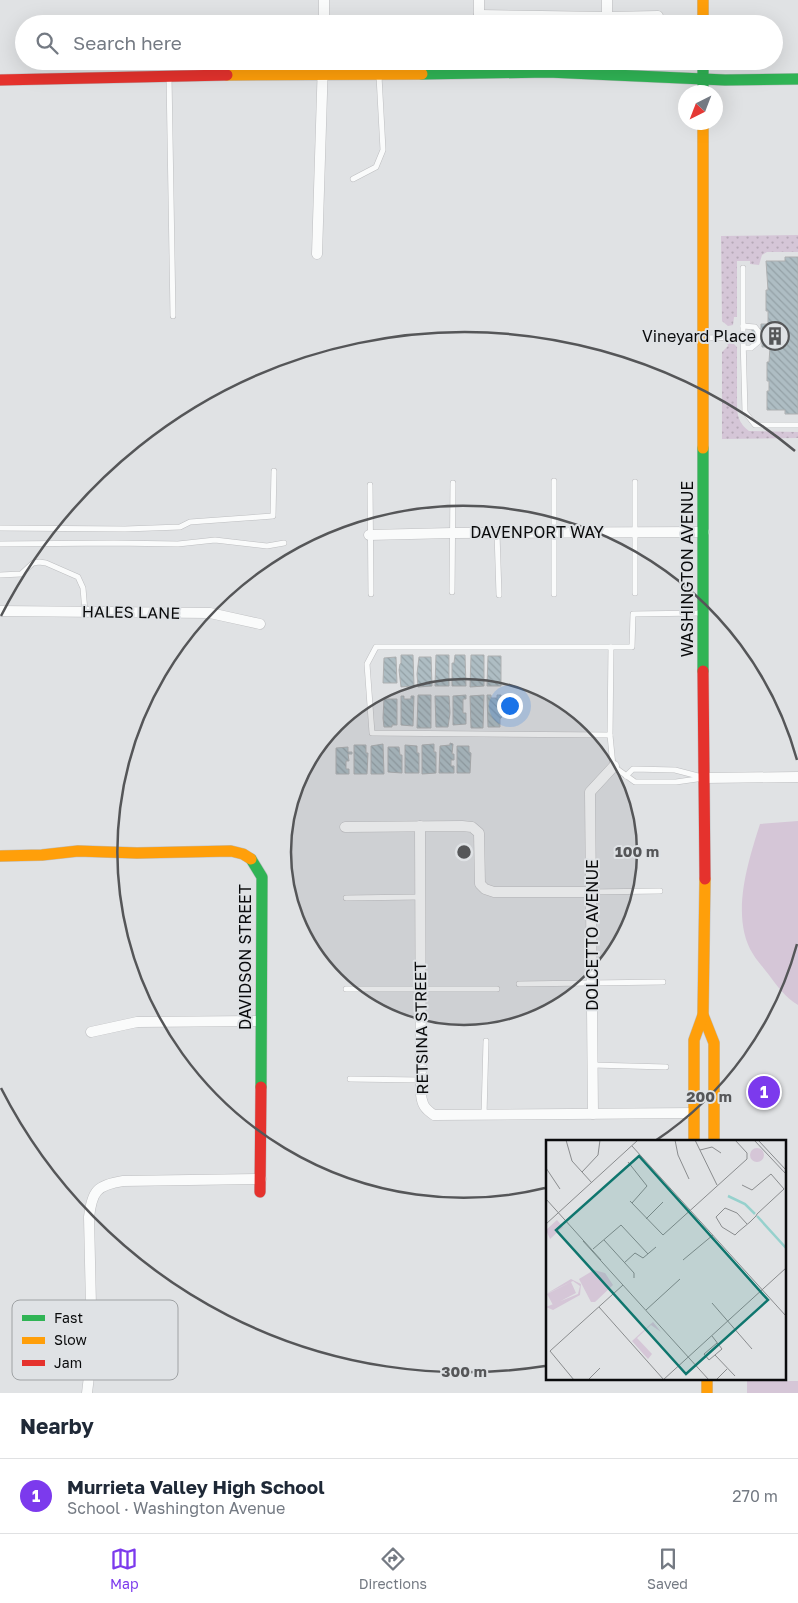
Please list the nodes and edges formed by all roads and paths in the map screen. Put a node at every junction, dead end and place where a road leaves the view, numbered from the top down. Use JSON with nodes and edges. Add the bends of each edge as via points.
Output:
{"nodes":[{"id":1,"x":324,"y":0,"type":"edge"},
{"id":2,"x":479,"y":0,"type":"edge"},
{"id":3,"x":607,"y":0,"type":"edge"},
{"id":4,"x":703,"y":0,"type":"edge"},
{"id":5,"x":324,"y":15,"type":"edge"},
{"id":6,"x":479,"y":15,"type":"edge"},
{"id":7,"x":608,"y":15,"type":"edge"},
{"id":8,"x":703,"y":15,"type":"edge"},
{"id":9,"x":323,"y":70,"type":"edge"},
{"id":10,"x":478,"y":70,"type":"edge"},
{"id":11,"x":703,"y":70,"type":"edge"},
{"id":12,"x":323,"y":74,"type":"junction"},
{"id":13,"x":478,"y":74,"type":"junction"},
{"id":14,"x":379,"y":75,"type":"junction"},
{"id":15,"x":168,"y":76,"type":"junction"},
{"id":16,"x":703,"y":79,"type":"junction"},
{"id":17,"x":798,"y":79,"type":"edge"},
{"id":18,"x":0,"y":80,"type":"edge"},
{"id":19,"x":703,"y":85,"type":"edge"},
{"id":20,"x":703,"y":130,"type":"edge"},
{"id":21,"x":353,"y":179,"type":"dead end"},
{"id":22,"x":316,"y":254,"type":"dead end"},
{"id":23,"x":743,"y":268,"type":"dead end"},
{"id":24,"x":173,"y":316,"type":"dead end"},
{"id":25,"x":743,"y":326,"type":"junction"},
{"id":26,"x":744,"y":337,"type":"junction"},
{"id":27,"x":704,"y":338,"type":"junction"},
{"id":28,"x":744,"y":348,"type":"junction"},
{"id":29,"x":798,"y":425,"type":"edge"},
{"id":30,"x":274,"y":471,"type":"dead end"},
{"id":31,"x":554,"y":482,"type":"dead end"},
{"id":32,"x":635,"y":482,"type":"dead end"},
{"id":33,"x":453,"y":483,"type":"dead end"},
{"id":34,"x":370,"y":485,"type":"dead end"},
{"id":35,"x":0,"y":528,"type":"edge"},
{"id":36,"x":554,"y":532,"type":"junction"},
{"id":37,"x":635,"y":532,"type":"junction"},
{"id":38,"x":704,"y":532,"type":"junction"},
{"id":39,"x":452,"y":533,"type":"junction"},
{"id":40,"x":497,"y":533,"type":"junction"},
{"id":41,"x":370,"y":535,"type":"junction"},
{"id":42,"x":284,"y":543,"type":"dead end"},
{"id":43,"x":0,"y":544,"type":"edge"},
{"id":44,"x":0,"y":575,"type":"edge"},
{"id":45,"x":452,"y":592,"type":"dead end"},
{"id":46,"x":635,"y":593,"type":"dead end"},
{"id":47,"x":371,"y":594,"type":"dead end"},
{"id":48,"x":554,"y":594,"type":"dead end"},
{"id":49,"x":499,"y":595,"type":"dead end"},
{"id":50,"x":0,"y":611,"type":"edge"},
{"id":51,"x":85,"y":612,"type":"junction"},
{"id":52,"x":703,"y":613,"type":"junction"},
{"id":53,"x":260,"y":624,"type":"dead end"},
{"id":54,"x":611,"y":647,"type":"junction"},
{"id":55,"x":610,"y":734,"type":"junction"},
{"id":56,"x":614,"y":766,"type":"junction"},
{"id":57,"x":626,"y":776,"type":"junction"},
{"id":58,"x":798,"y":777,"type":"edge"},
{"id":59,"x":704,"y":778,"type":"junction"},
{"id":60,"x":420,"y":826,"type":"junction"},
{"id":61,"x":345,"y":827,"type":"dead end"},
{"id":62,"x":0,"y":856,"type":"edge"},
{"id":63,"x":660,"y":891,"type":"dead end"},
{"id":64,"x":591,"y":892,"type":"junction"},
{"id":65,"x":420,"y":896,"type":"junction"},
{"id":66,"x":346,"y":898,"type":"dead end"},
{"id":67,"x":663,"y":982,"type":"dead end"},
{"id":68,"x":519,"y":984,"type":"dead end"},
{"id":69,"x":592,"y":984,"type":"junction"},
{"id":70,"x":346,"y":988,"type":"dead end"},
{"id":71,"x":420,"y":989,"type":"junction"},
{"id":72,"x":497,"y":989,"type":"dead end"},
{"id":73,"x":703,"y":1015,"type":"junction"},
{"id":74,"x":260,"y":1021,"type":"junction"},
{"id":75,"x":92,"y":1032,"type":"dead end"},
{"id":76,"x":486,"y":1041,"type":"dead end"},
{"id":77,"x":592,"y":1065,"type":"junction"},
{"id":78,"x":666,"y":1067,"type":"dead end"},
{"id":79,"x":350,"y":1079,"type":"dead end"},
{"id":80,"x":420,"y":1080,"type":"junction"},
{"id":81,"x":694,"y":1113,"type":"junction"},
{"id":82,"x":484,"y":1114,"type":"junction"},
{"id":83,"x":592,"y":1114,"type":"junction"},
{"id":84,"x":694,"y":1140,"type":"edge"},
{"id":85,"x":714,"y":1140,"type":"edge"},
{"id":86,"x":261,"y":1179,"type":"junction"},
{"id":87,"x":260,"y":1192,"type":"dead end"},
{"id":88,"x":91,"y":1300,"type":"edge"},
{"id":89,"x":89,"y":1380,"type":"edge"},
{"id":90,"x":707,"y":1380,"type":"edge"},
{"id":91,"x":87,"y":1393,"type":"edge"},
{"id":92,"x":707,"y":1393,"type":"edge"}],
"edges":[{"from":1,"to":5,"type":"street"},
{"from":2,"to":6,"type":"street"},
{"from":3,"to":7,"type":"street"},
{"from":4,"to":8,"type":"street"},
{"from":9,"to":12,"type":"street"},
{"from":10,"to":13,"type":"street"},
{"from":11,"to":16,"type":"street"},
{"from":12,"to":14,"type":"street"},
{"from":12,"to":15,"type":"street"},
{"from":12,"to":22,"type":"street"},
{"from":13,"to":14,"type":"street"},
{"from":13,"to":16,"type":"street","via":[[583,73]]},
{"from":14,"to":21,"type":"lane","via":[[384,150],[376,167]]},
{"from":15,"to":18,"type":"street"},
{"from":15,"to":24,"type":"lane"},
{"from":16,"to":17,"type":"street"},
{"from":16,"to":19,"type":"street"},
{"from":20,"to":27,"type":"street","name":"WASHINGTON AVENUE"},
{"from":23,"to":25,"type":"lane"},
{"from":25,"to":26,"type":"lane"},
{"from":25,"to":28,"type":"lane","via":[[755,326],[758,331],[758,342],[752,348]]},
{"from":26,"to":27,"type":"lane"},
{"from":26,"to":28,"type":"lane"},
{"from":27,"to":38,"type":"street","name":"WASHINGTON AVENUE"},
{"from":28,"to":29,"type":"lane","via":[[745,412],[755,425]]},
{"from":30,"to":35,"type":"lane","via":[[273,516],[190,522],[180,527]]},
{"from":31,"to":36,"type":"lane"},
{"from":32,"to":37,"type":"lane"},
{"from":33,"to":39,"type":"lane"},
{"from":34,"to":41,"type":"lane"},
{"from":36,"to":37,"type":"street","name":"DAVENPORT WAY"},
{"from":36,"to":40,"type":"street","name":"DAVENPORT WAY"},
{"from":36,"to":48,"type":"lane"},
{"from":37,"to":38,"type":"street","name":"DAVENPORT WAY"},
{"from":37,"to":46,"type":"lane"},
{"from":38,"to":52,"type":"street","name":"WASHINGTON AVENUE"},
{"from":39,"to":40,"type":"street","name":"DAVENPORT WAY"},
{"from":39,"to":41,"type":"street","name":"DAVENPORT WAY"},
{"from":39,"to":45,"type":"lane"},
{"from":40,"to":49,"type":"lane"},
{"from":41,"to":47,"type":"lane"},
{"from":42,"to":43,"type":"lane","via":[[267,546],[215,540],[178,544]]},
{"from":44,"to":51,"type":"lane","via":[[21,574],[39,562],[76,576],[81,581]]},
{"from":50,"to":51,"type":"street","name":"HALES LANE"},
{"from":51,"to":53,"type":"street","name":"HALES LANE","via":[[210,613]]},
{"from":52,"to":54,"type":"lane","via":[[633,614],[632,647]]},
{"from":52,"to":59,"type":"street","name":"WASHINGTON AVENUE"},
{"from":54,"to":55,"type":"lane"},
{"from":54,"to":55,"type":"lane","via":[[376,647],[367,664],[372,733]]},
{"from":55,"to":56,"type":"lane"},
{"from":56,"to":57,"type":"lane"},
{"from":56,"to":64,"type":"street","name":"DOLCETTO AVENUE","via":[[590,792]]},
{"from":57,"to":59,"type":"lane","via":[[635,782]]},
{"from":57,"to":59,"type":"lane","via":[[634,769],[675,770]]},
{"from":58,"to":59,"type":"street"},
{"from":59,"to":73,"type":"street","name":"WASHINGTON AVENUE"},
{"from":60,"to":61,"type":"street"},
{"from":60,"to":64,"type":"street","via":[[472,827],[479,833],[480,884],[485,889],[494,892]]},
{"from":60,"to":65,"type":"street","name":"RETSINA STREET"},
{"from":62,"to":74,"type":"street","name":"DAVIDSON STREET","via":[[78,851],[246,853],[256,863],[262,877]]},
{"from":63,"to":64,"type":"lane"},
{"from":64,"to":69,"type":"street","name":"DOLCETTO AVENUE"},
{"from":65,"to":66,"type":"lane"},
{"from":65,"to":71,"type":"street","name":"RETSINA STREET"},
{"from":67,"to":69,"type":"lane"},
{"from":68,"to":69,"type":"lane"},
{"from":69,"to":77,"type":"street","name":"DOLCETTO AVENUE"},
{"from":70,"to":71,"type":"lane"},
{"from":71,"to":72,"type":"lane"},
{"from":71,"to":80,"type":"street","name":"RETSINA STREET"},
{"from":73,"to":81,"type":"street","name":"WASHINGTON AVENUE","via":[[694,1040]]},
{"from":73,"to":85,"type":"street","name":"WASHINGTON AVENUE","via":[[714,1043]]},
{"from":74,"to":75,"type":"street","via":[[137,1022]]},
{"from":74,"to":86,"type":"street","name":"DAVIDSON STREET"},
{"from":76,"to":82,"type":"lane"},
{"from":77,"to":78,"type":"lane"},
{"from":77,"to":83,"type":"street","name":"DOLCETTO AVENUE"},
{"from":79,"to":80,"type":"lane"},
{"from":80,"to":82,"type":"street","name":"RETSINA STREET","via":[[422,1104],[434,1115]]},
{"from":81,"to":83,"type":"street","name":"RETSINA STREET"},
{"from":81,"to":84,"type":"street","name":"WASHINGTON AVENUE"},
{"from":82,"to":83,"type":"street","name":"RETSINA STREET"},
{"from":86,"to":87,"type":"street","name":"DAVIDSON STREET"},
{"from":86,"to":88,"type":"street","via":[[123,1181],[109,1183],[97,1190],[91,1200],[89,1217]]},
{"from":89,"to":91,"type":"street"},
{"from":90,"to":92,"type":"street"}]}
